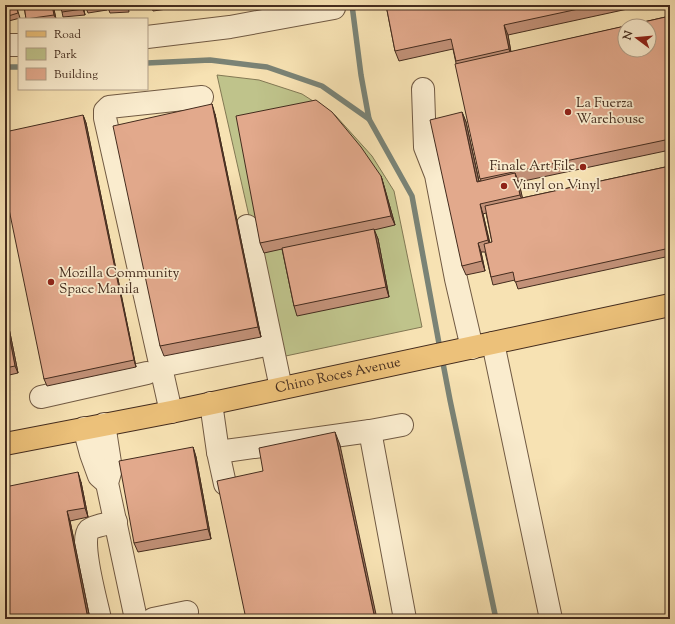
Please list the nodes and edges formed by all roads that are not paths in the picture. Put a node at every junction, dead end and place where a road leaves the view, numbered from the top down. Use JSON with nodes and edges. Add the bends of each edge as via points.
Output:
{"nodes":[{"id":1,"x":334,"y":8,"type":"dead end"},
{"id":2,"x":258,"y":13,"type":"edge"},
{"id":3,"x":148,"y":37,"type":"edge"},
{"id":4,"x":5,"y":45,"type":"edge"},
{"id":5,"x":18,"y":45,"type":"edge"},
{"id":6,"x":423,"y":89,"type":"dead end"},
{"id":7,"x":202,"y":97,"type":"dead end"},
{"id":8,"x":247,"y":226,"type":"dead end"},
{"id":9,"x":670,"y":305,"type":"edge"},
{"id":10,"x":493,"y":343,"type":"junction"},
{"id":11,"x":271,"y":344,"type":"junction"},
{"id":12,"x":472,"y":348,"type":"junction"},
{"id":13,"x":154,"y":370,"type":"junction"},
{"id":14,"x":281,"y":388,"type":"junction"},
{"id":15,"x":41,"y":397,"type":"dead end"},
{"id":16,"x":211,"y":403,"type":"junction"},
{"id":17,"x":171,"y":412,"type":"junction"},
{"id":18,"x":402,"y":425,"type":"dead end"},
{"id":19,"x":94,"y":426,"type":"junction"},
{"id":20,"x":370,"y":431,"type":"junction"},
{"id":21,"x":5,"y":444,"type":"edge"},
{"id":22,"x":218,"y":452,"type":"junction"},
{"id":23,"x":225,"y":484,"type":"edge"},
{"id":24,"x":116,"y":522,"type":"junction"},
{"id":25,"x":187,"y":612,"type":"dead end"},
{"id":26,"x":100,"y":619,"type":"edge"},
{"id":27,"x":136,"y":619,"type":"edge"},
{"id":28,"x":153,"y":619,"type":"edge"},
{"id":29,"x":405,"y":619,"type":"edge"},
{"id":30,"x":550,"y":619,"type":"edge"}],
"edges":[{"from":1,"to":2,"type":"street"},
{"from":2,"to":3,"type":"street","via":[[230,27]]},
{"from":4,"to":5,"type":"street"},
{"from":6,"to":12,"type":"street","via":[[425,147],[436,175]]},
{"from":7,"to":13,"type":"street","via":[[109,106],[105,111],[104,118]]},
{"from":8,"to":11,"type":"street"},
{"from":9,"to":10,"type":"main road","name":"Chino Roces Avenue"},
{"from":10,"to":12,"type":"main road","name":"Chino Roces Avenue"},
{"from":10,"to":30,"type":"street"},
{"from":11,"to":13,"type":"street"},
{"from":11,"to":14,"type":"street"},
{"from":12,"to":14,"type":"main road","name":"Chino Roces Avenue"},
{"from":13,"to":15,"type":"street"},
{"from":13,"to":17,"type":"street"},
{"from":14,"to":16,"type":"main road","name":"Chino Roces Avenue"},
{"from":16,"to":17,"type":"main road","name":"Chino Roces Avenue"},
{"from":16,"to":22,"type":"street"},
{"from":17,"to":19,"type":"main road","name":"Chino Roces Avenue"},
{"from":18,"to":20,"type":"street"},
{"from":19,"to":21,"type":"main road","name":"Chino Roces Avenue"},
{"from":19,"to":24,"type":"street","via":[[92,458],[99,476],[107,483]]},
{"from":20,"to":22,"type":"street"},
{"from":20,"to":29,"type":"street"},
{"from":22,"to":23,"type":"street"},
{"from":24,"to":26,"type":"street","via":[[89,530],[86,537],[86,556]]},
{"from":24,"to":27,"type":"street"},
{"from":25,"to":28,"type":"street"}]}
